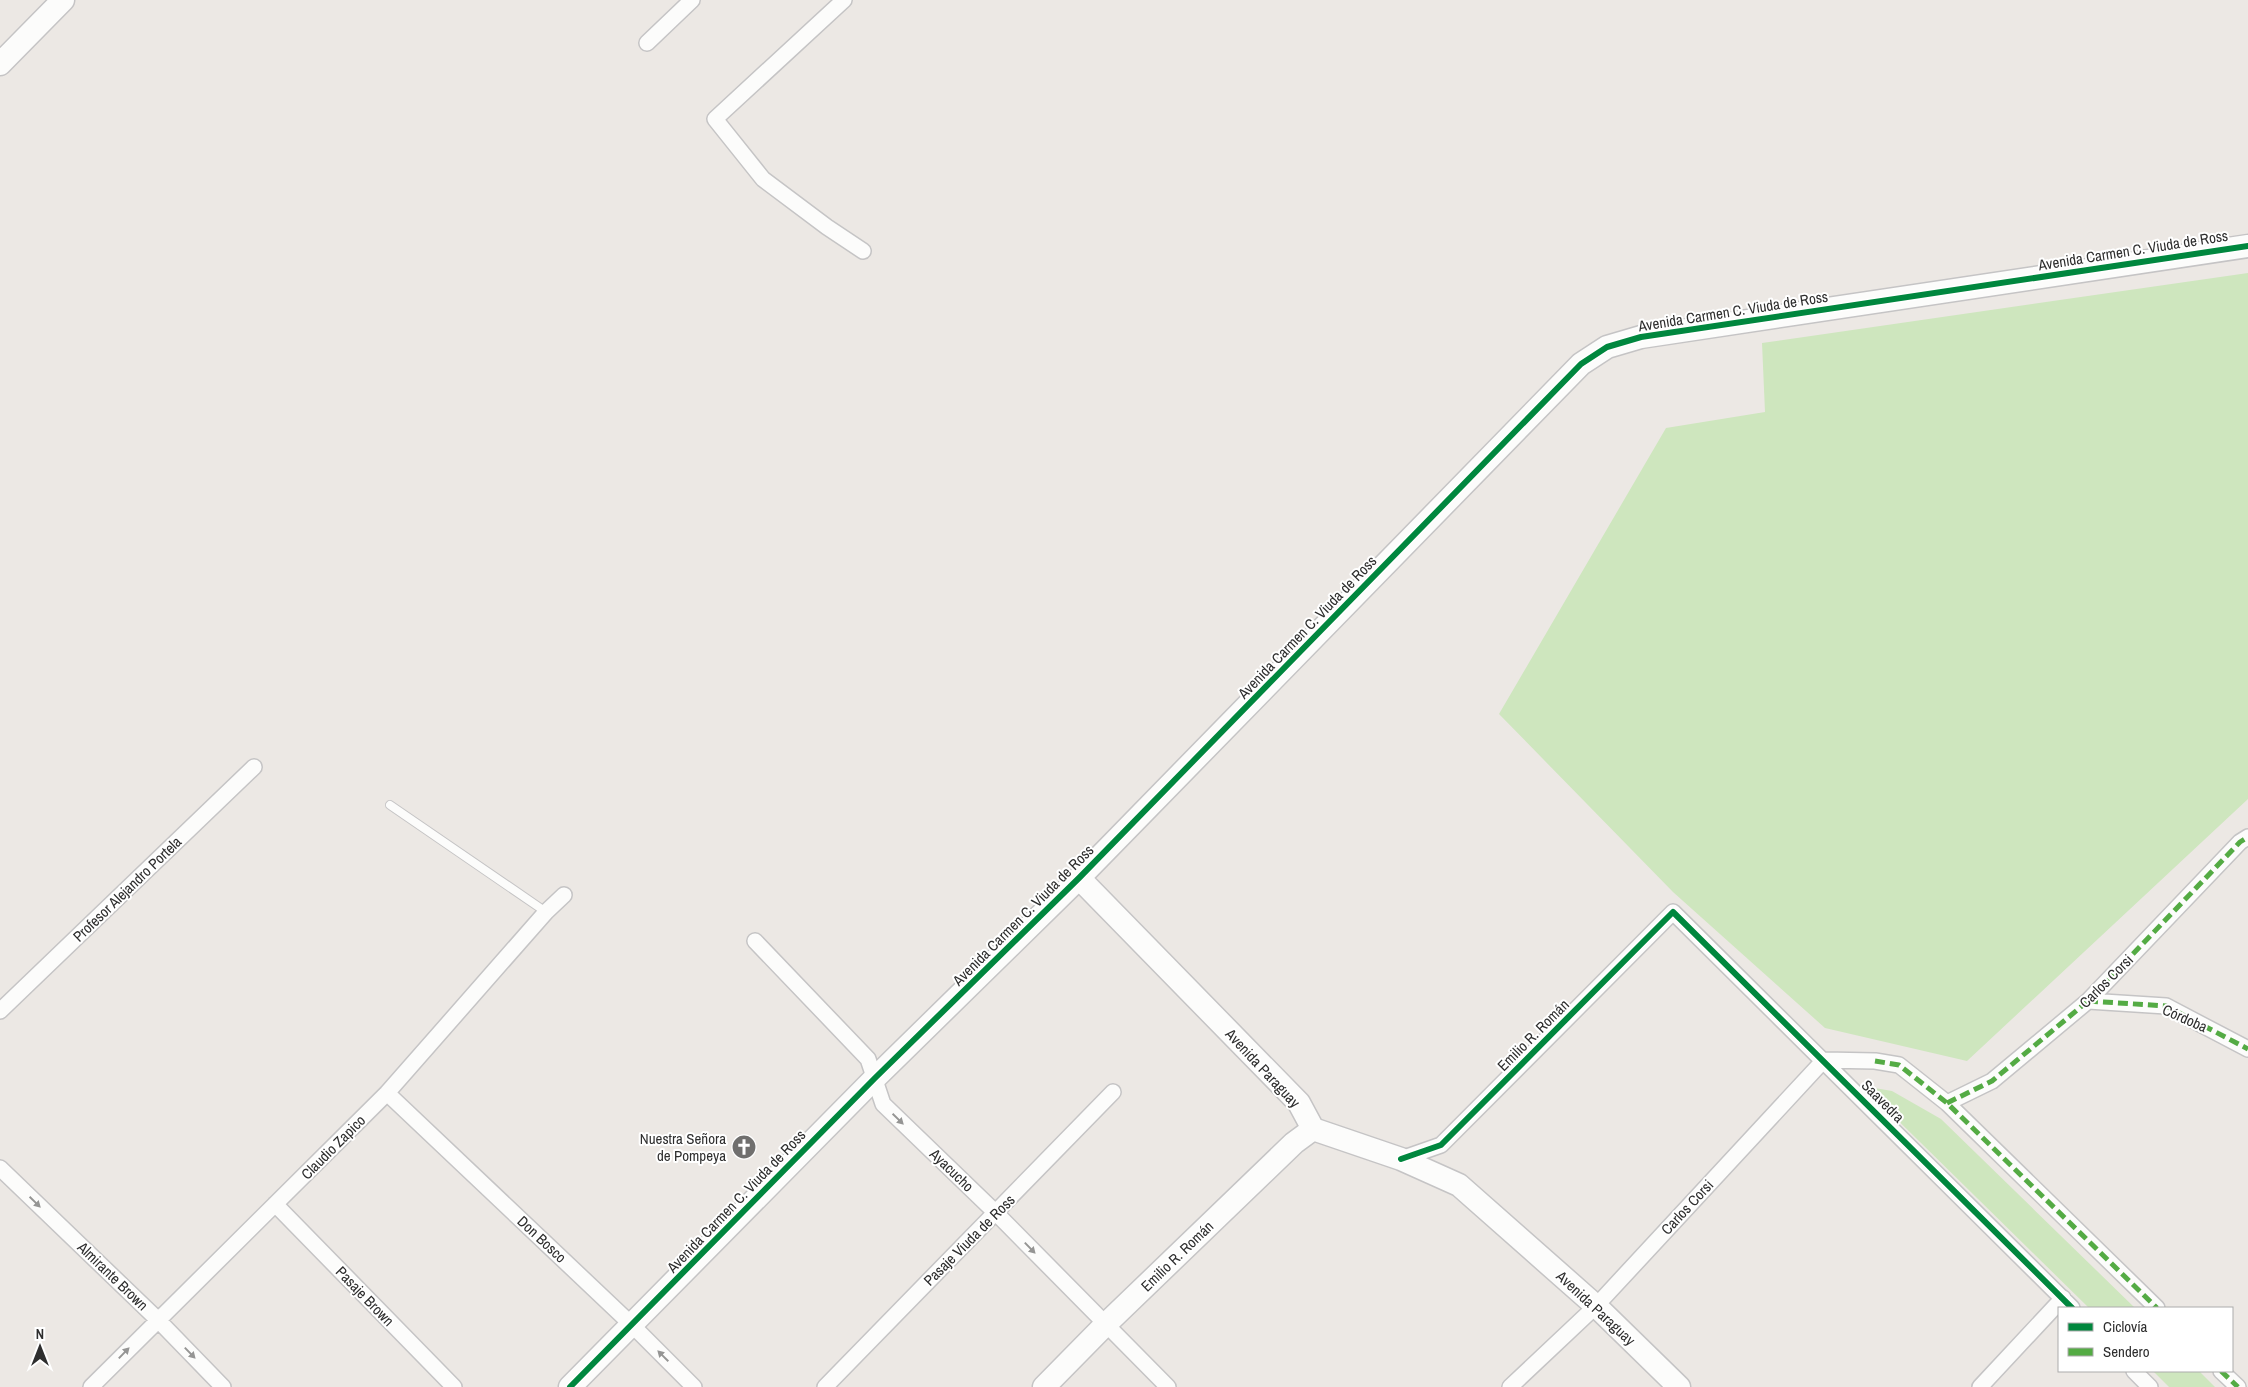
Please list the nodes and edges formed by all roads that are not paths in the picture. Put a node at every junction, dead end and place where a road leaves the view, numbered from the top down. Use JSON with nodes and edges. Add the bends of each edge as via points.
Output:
{"nodes":[{"id":1,"x":63,"y":0,"type":"edge"},
{"id":2,"x":692,"y":0,"type":"edge"},
{"id":3,"x":844,"y":0,"type":"edge"},
{"id":4,"x":647,"y":43,"type":"dead end"},
{"id":5,"x":0,"y":64,"type":"edge"},
{"id":6,"x":2248,"y":246,"type":"edge"},
{"id":7,"x":863,"y":251,"type":"dead end"},
{"id":8,"x":254,"y":767,"type":"dead end"},
{"id":9,"x":390,"y":805,"type":"dead end"},
{"id":10,"x":2248,"y":837,"type":"edge"},
{"id":11,"x":1079,"y":878,"type":"junction"},
{"id":12,"x":564,"y":895,"type":"dead end"},
{"id":13,"x":546,"y":912,"type":"junction"},
{"id":14,"x":1673,"y":912,"type":"joint"},
{"id":15,"x":755,"y":941,"type":"dead end"},
{"id":16,"x":2088,"y":1001,"type":"junction"},
{"id":17,"x":0,"y":1011,"type":"edge"},
{"id":18,"x":2248,"y":1048,"type":"edge"},
{"id":19,"x":1824,"y":1060,"type":"junction"},
{"id":20,"x":875,"y":1078,"type":"junction"},
{"id":21,"x":1113,"y":1092,"type":"dead end"},
{"id":22,"x":387,"y":1093,"type":"junction"},
{"id":23,"x":1947,"y":1103,"type":"junction"},
{"id":24,"x":1313,"y":1129,"type":"junction"},
{"id":25,"x":1401,"y":1159,"type":"junction"},
{"id":26,"x":0,"y":1168,"type":"edge"},
{"id":27,"x":275,"y":1204,"type":"junction"},
{"id":28,"x":996,"y":1213,"type":"junction"},
{"id":29,"x":2068,"y":1303,"type":"edge"},
{"id":30,"x":1596,"y":1306,"type":"junction"},
{"id":31,"x":2156,"y":1307,"type":"edge"},
{"id":32,"x":2058,"y":1313,"type":"edge"},
{"id":33,"x":157,"y":1319,"type":"junction"},
{"id":34,"x":632,"y":1325,"type":"junction"},
{"id":35,"x":1105,"y":1325,"type":"junction"},
{"id":36,"x":2135,"y":1372,"type":"edge"},
{"id":37,"x":2222,"y":1372,"type":"edge"},
{"id":38,"x":91,"y":1387,"type":"edge"},
{"id":39,"x":223,"y":1387,"type":"edge"},
{"id":40,"x":454,"y":1387,"type":"edge"},
{"id":41,"x":570,"y":1387,"type":"edge"},
{"id":42,"x":694,"y":1387,"type":"edge"},
{"id":43,"x":824,"y":1387,"type":"edge"},
{"id":44,"x":1044,"y":1387,"type":"edge"},
{"id":45,"x":1168,"y":1387,"type":"edge"},
{"id":46,"x":1510,"y":1387,"type":"edge"},
{"id":47,"x":1679,"y":1387,"type":"edge"},
{"id":48,"x":1980,"y":1387,"type":"edge"},
{"id":49,"x":2150,"y":1387,"type":"edge"},
{"id":50,"x":2238,"y":1387,"type":"edge"}],
"edges":[{"from":1,"to":5,"type":"street"},
{"from":2,"to":4,"type":"street"},
{"from":3,"to":7,"type":"street","via":[[715,119],[763,179]]},
{"from":6,"to":11,"type":"street","name":"Avenida Carmen C. Viuda de Ross","via":[[1641,337],[1607,347],[1575,370]]},
{"from":8,"to":17,"type":"street","name":"Profesor Alejandro Portela"},
{"from":9,"to":13,"type":"lane"},
{"from":10,"to":16,"type":"street","name":"Carlos Corsi"},
{"from":11,"to":20,"type":"street","name":"Avenida Carmen C. Viuda de Ross"},
{"from":11,"to":24,"type":"street","name":"Avenida Paraguay","via":[[1299,1103]]},
{"from":12,"to":13,"type":"street","name":"Claudio Zapico"},
{"from":13,"to":22,"type":"street","name":"Claudio Zapico"},
{"from":14,"to":19,"type":"street","name":"Saavedra"},
{"from":14,"to":25,"type":"street","name":"Emilio R. Román","via":[[1441,1145]]},
{"from":15,"to":20,"type":"street","name":"Ayacucho","via":[[868,1059]]},
{"from":16,"to":18,"type":"street","name":"Córdoba","via":[[2166,1006]]},
{"from":16,"to":23,"type":"street","name":"Carlos Corsi","via":[[1992,1081]]},
{"from":19,"to":23,"type":"street","name":"Saavedra","via":[[1899,1065]]},
{"from":19,"to":29,"type":"street","name":"Saavedra"},
{"from":19,"to":30,"type":"street","name":"Carlos Corsi"},
{"from":20,"to":28,"type":"street","name":"Ayacucho","one_way":true,"via":[[883,1104]]},
{"from":20,"to":34,"type":"street","name":"Avenida Carmen C. Viuda de Ross"},
{"from":21,"to":28,"type":"street","name":"Pasaje Viuda de Ross"},
{"from":22,"to":27,"type":"street","name":"Claudio Zapico"},
{"from":22,"to":34,"type":"street","name":"Don Bosco"},
{"from":23,"to":31,"type":"street","name":"Saavedra"},
{"from":24,"to":25,"type":"street","name":"Avenida Paraguay"},
{"from":24,"to":35,"type":"street","name":"Emilio R. Román","via":[[1294,1143]]},
{"from":25,"to":30,"type":"street","name":"Avenida Paraguay","via":[[1459,1185]]},
{"from":26,"to":33,"type":"street","name":"Almirante Brown","one_way":true},
{"from":27,"to":33,"type":"street","name":"Claudio Zapico"},
{"from":27,"to":40,"type":"street","name":"Pasaje Brown"},
{"from":28,"to":35,"type":"street","name":"Ayacucho","one_way":true},
{"from":28,"to":43,"type":"street","name":"Pasaje Viuda de Ross"},
{"from":30,"to":46,"type":"street","name":"Carlos Corsi"},
{"from":30,"to":47,"type":"street","name":"Avenida Paraguay"},
{"from":32,"to":48,"type":"street"},
{"from":38,"to":33,"type":"street","name":"Claudio Zapico","one_way":true},
{"from":33,"to":39,"type":"street","name":"Almirante Brown","one_way":true},
{"from":34,"to":41,"type":"street","name":"Avenida Carmen C. Viuda de Ross"},
{"from":42,"to":34,"type":"street","name":"Don Bosco","one_way":true},
{"from":35,"to":44,"type":"street","name":"Emilio R. Román"},
{"from":35,"to":45,"type":"street","name":"Ayacucho"},
{"from":36,"to":49,"type":"street"},
{"from":37,"to":50,"type":"street"}]}
